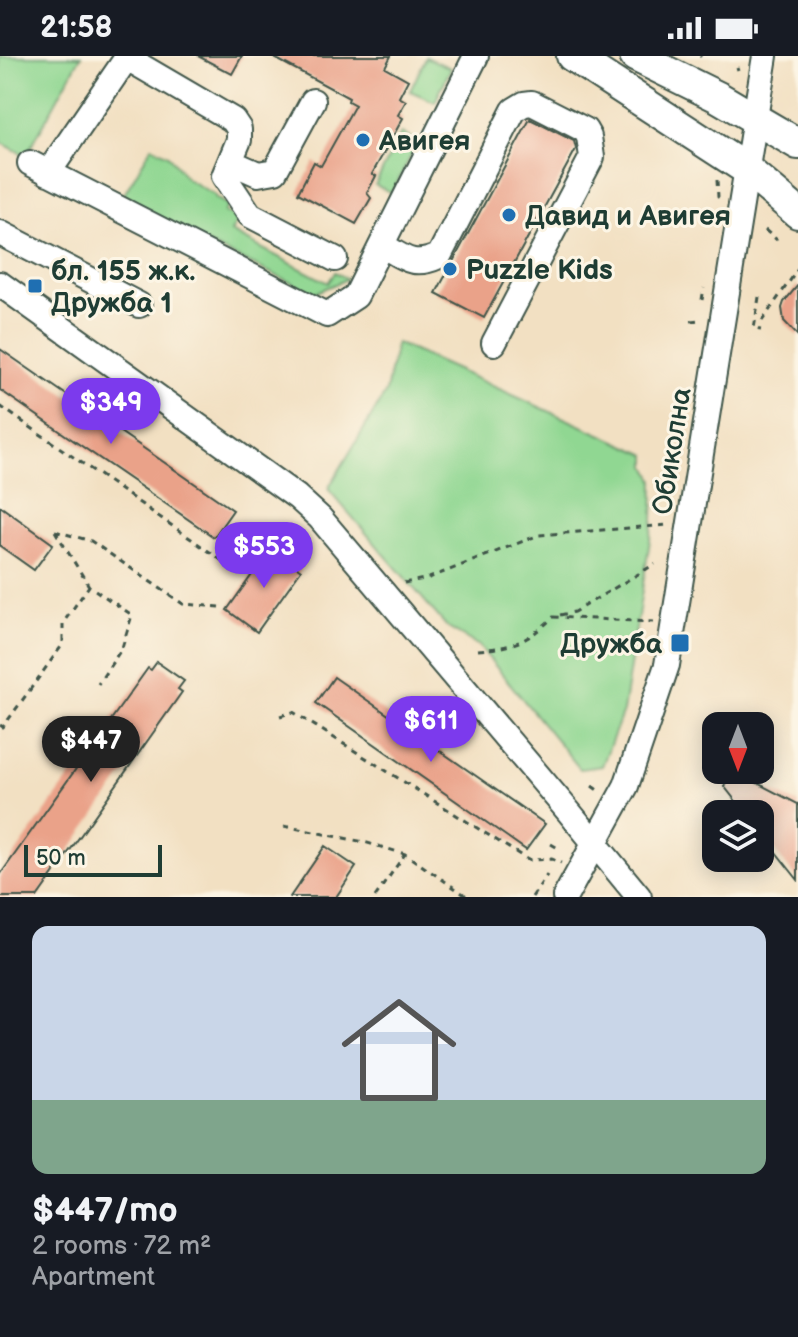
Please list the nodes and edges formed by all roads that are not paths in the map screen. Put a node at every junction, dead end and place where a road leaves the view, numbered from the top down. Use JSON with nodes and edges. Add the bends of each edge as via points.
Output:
{"nodes":[{"id":1,"x":476,"y":56,"type":"edge"},
{"id":2,"x":572,"y":56,"type":"edge"},
{"id":3,"x":635,"y":56,"type":"edge"},
{"id":4,"x":765,"y":56,"type":"edge"},
{"id":5,"x":127,"y":57,"type":"edge"},
{"id":6,"x":313,"y":101,"type":"dead end"},
{"id":7,"x":755,"y":117,"type":"junction"},
{"id":8,"x":798,"y":144,"type":"edge"},
{"id":9,"x":231,"y":162,"type":"junction"},
{"id":10,"x":746,"y":169,"type":"junction"},
{"id":11,"x":798,"y":213,"type":"edge"},
{"id":12,"x":0,"y":233,"type":"edge"},
{"id":13,"x":382,"y":245,"type":"junction"},
{"id":14,"x":335,"y":259,"type":"dead end"},
{"id":15,"x":0,"y":284,"type":"edge"},
{"id":16,"x":139,"y":305,"type":"dead end"},
{"id":17,"x":494,"y":343,"type":"dead end"},
{"id":18,"x":596,"y":843,"type":"junction"},
{"id":19,"x":565,"y":897,"type":"edge"},
{"id":20,"x":639,"y":897,"type":"edge"}],
"edges":[{"from":1,"to":13,"type":"street"},
{"from":2,"to":10,"type":"main road"},
{"from":3,"to":7,"type":"main road"},
{"from":4,"to":7,"type":"street","name":"Обиколна"},
{"from":5,"to":9,"type":"street","via":[[233,120],[239,140]]},
{"from":5,"to":13,"type":"street","via":[[39,168],[327,315],[356,296]]},
{"from":6,"to":9,"type":"street","via":[[275,171],[258,174]]},
{"from":7,"to":8,"type":"main road"},
{"from":7,"to":10,"type":"street","name":"Обиколна"},
{"from":9,"to":14,"type":"street","via":[[224,176],[250,215]]},
{"from":10,"to":11,"type":"main road"},
{"from":10,"to":18,"type":"street","name":"Обиколна","via":[[667,665],[634,767]]},
{"from":12,"to":16,"type":"street"},
{"from":13,"to":17,"type":"street","via":[[408,260],[424,263],[439,256],[514,110],[524,104],[532,103],[585,130],[592,157]]},
{"from":15,"to":18,"type":"street","via":[[320,518]]},
{"from":18,"to":19,"type":"street","name":"Обиколна"},
{"from":18,"to":20,"type":"street"}]}
